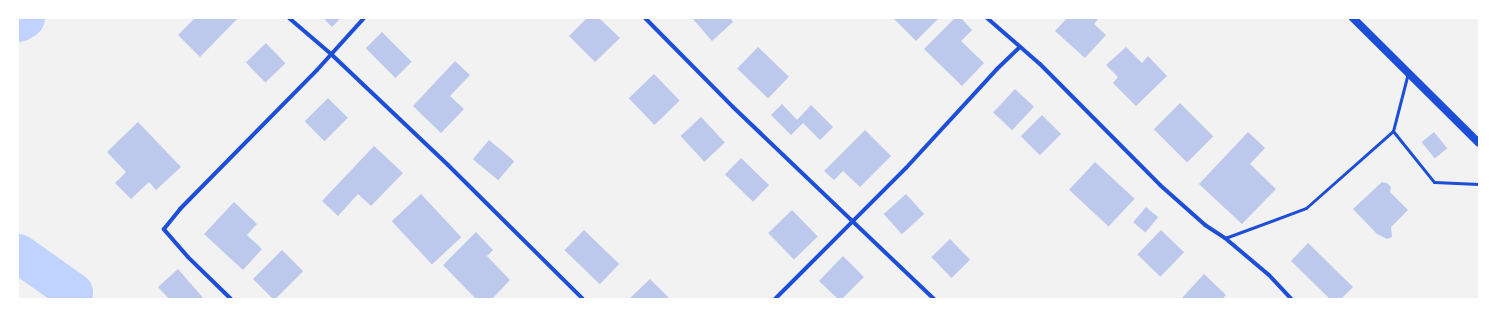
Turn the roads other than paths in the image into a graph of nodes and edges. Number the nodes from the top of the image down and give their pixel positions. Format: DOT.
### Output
graph roads {
  1 [pos="289,18"];
  2 [pos="364,18"];
  3 [pos="645,18"];
  4 [pos="987,18"];
  5 [pos="1353,18"];
  6 [pos="1020,47"];
  7 [pos="331,54"];
  8 [pos="1408,72"];
  9 [pos="1394,131"];
  10 [pos="1479,143"];
  11 [pos="1479,184"];
  12 [pos="853,221"];
  13 [pos="1225,238"];
  14 [pos="231,299"];
  15 [pos="583,299"];
  16 [pos="775,299"];
  17 [pos="934,299"];
  18 [pos="1291,299"];
  1 -- 7 [label="street"];
  2 -- 7 [label="street"];
  3 -- 12 [label="street"];
  4 -- 6 [label="street"];
  5 -- 8 [label="main road"];
  6 -- 12 [label="street"];
  6 -- 13 [label="street"];
  7 -- 14 [label="street"];
  7 -- 15 [label="street"];
  8 -- 9 [label="lane"];
  8 -- 10 [label="main road"];
  9 -- 11 [label="lane"];
  9 -- 13 [label="lane"];
  12 -- 16 [label="street"];
  12 -- 17 [label="street"];
  13 -- 18 [label="street"];
}
